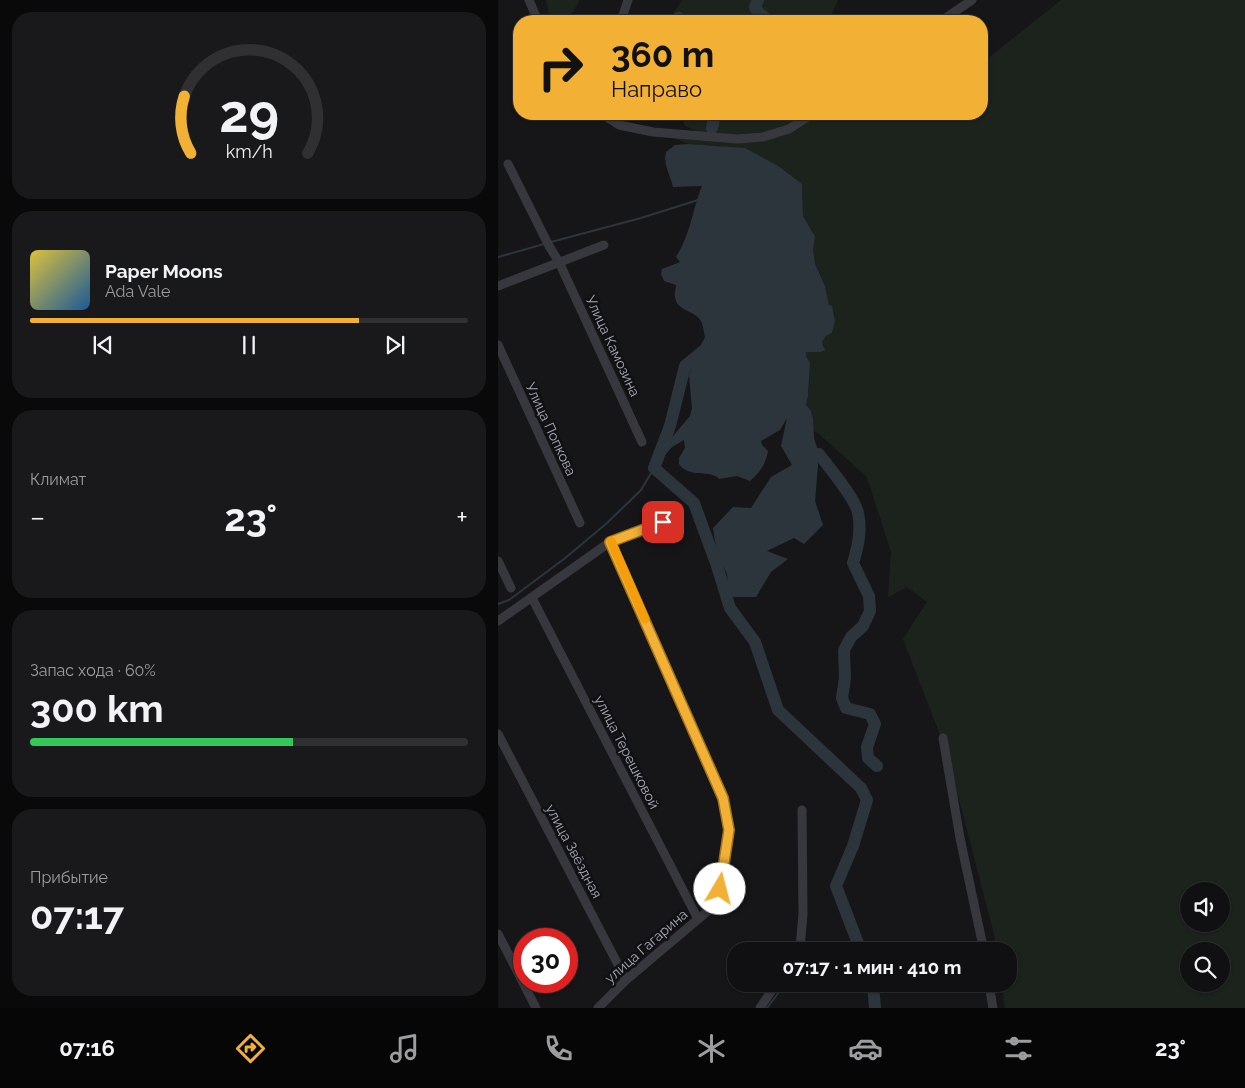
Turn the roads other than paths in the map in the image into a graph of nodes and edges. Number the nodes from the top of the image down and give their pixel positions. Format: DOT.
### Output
graph roads {
  1 [pos="628,0"];
  2 [pos="530,2"];
  3 [pos="966,2"];
  4 [pos="535,15"];
  5 [pos="623,15"];
  6 [pos="950,15"];
  7 [pos="611,120"];
  8 [pos="803,120"];
  9 [pos="508,164"];
  10 [pos="604,245"];
  11 [pos="559,262"];
  12 [pos="498,286"];
  13 [pos="498,345"];
  14 [pos="642,442"];
  15 [pos="663,522"];
  16 [pos="580,523"];
  17 [pos="610,542"];
  18 [pos="498,561"];
  19 [pos="511,588"];
  20 [pos="532,598"];
  21 [pos="498,621"];
  22 [pos="498,734"];
  23 [pos="943,738"];
  24 [pos="802,810"];
  25 [pos="698,919"];
  26 [pos="498,934"];
  27 [pos="801,942"];
  28 [pos="982,942"];
  29 [pos="626,980"];
  30 [pos="771,992"];
  31 [pos="990,992"];
  32 [pos="536,1008"];
  33 [pos="598,1008"];
  34 [pos="760,1008"];
  35 [pos="993,1008"];
  1 -- 5 [label="street"];
  2 -- 4 [label="street"];
  3 -- 6 [label="street"];
  7 -- 8 [label="street"];
  9 -- 11 [label="street, Улица Камозина"];
  10 -- 11 [label="street"];
  11 -- 12 [label="street"];
  11 -- 14 [label="street, Улица Камозина"];
  13 -- 16 [label="street, Улица Попкова"];
  15 -- 17 [label="street"];
  17 -- 20 [label="street"];
  17 -- 25 [label="street, улица Гагарина"];
  18 -- 19 [label="street"];
  20 -- 21 [label="street"];
  20 -- 25 [label="street, улица Терешковой"];
  22 -- 29 [label="street, улица Звёздная"];
  23 -- 28 [label="street"];
  24 -- 27 [label="street"];
  25 -- 29 [label="street, улица Гагарина"];
  26 -- 32 [label="street"];
  29 -- 33 [label="street, улица Гагарина"];
  30 -- 34 [label="street"];
  31 -- 35 [label="street"];
}
